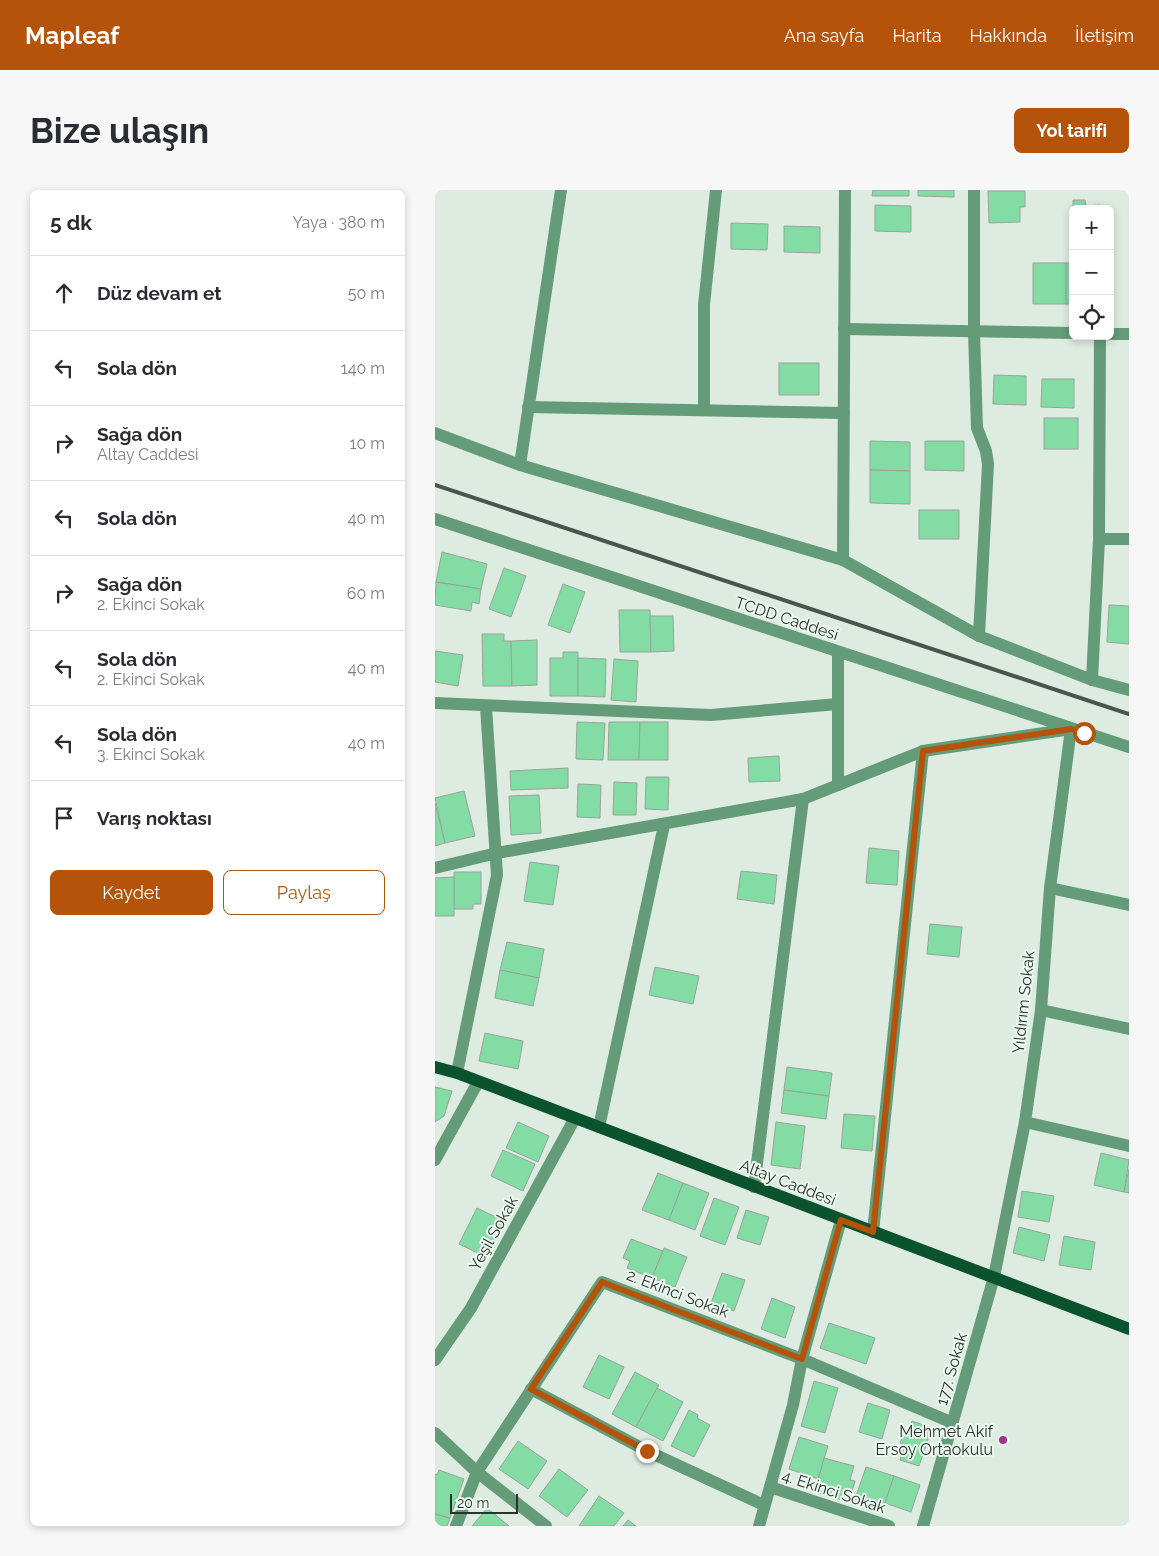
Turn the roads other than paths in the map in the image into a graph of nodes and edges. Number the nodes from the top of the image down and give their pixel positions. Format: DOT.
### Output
graph roads {
  1 [pos="561,190"];
  2 [pos="716,190"];
  3 [pos="845,190"];
  4 [pos="975,190"];
  5 [pos="844,329"];
  6 [pos="974,332"];
  7 [pos="1069,334"];
  8 [pos="1114,334"];
  9 [pos="1129,334"];
  10 [pos="1100,340"];
  11 [pos="528,407"];
  12 [pos="703,410"];
  13 [pos="844,412"];
  14 [pos="435,434"];
  15 [pos="519,465"];
  16 [pos="435,520"];
  17 [pos="1099,539"];
  18 [pos="1129,539"];
  19 [pos="843,560"];
  20 [pos="979,636"];
  21 [pos="838,652"];
  22 [pos="1092,680"];
  23 [pos="1129,690"];
  24 [pos="435,703"];
  25 [pos="838,704"];
  26 [pos="486,707"];
  27 [pos="1071,729"];
  28 [pos="1129,747"];
  29 [pos="923,751"];
  30 [pos="839,785"];
  31 [pos="803,800"];
  32 [pos="664,825"];
  33 [pos="497,853"];
  34 [pos="435,868"];
  35 [pos="1050,888"];
  36 [pos="1129,905"];
  37 [pos="1041,1010"];
  38 [pos="1129,1029"];
  39 [pos="435,1067"];
  40 [pos="457,1073"];
  41 [pos="478,1082"];
  42 [pos="575,1118"];
  43 [pos="1025,1122"];
  44 [pos="599,1127"];
  45 [pos="1129,1146"];
  46 [pos="435,1160"];
  47 [pos="754,1187"];
  48 [pos="841,1220"];
  49 [pos="873,1232"];
  50 [pos="994,1277"];
  51 [pos="1129,1329"];
  52 [pos="802,1359"];
  53 [pos="435,1360"];
  54 [pos="531,1389"];
  55 [pos="953,1423"];
  56 [pos="435,1433"];
  57 [pos="477,1472"];
  58 [pos="769,1487"];
  59 [pos="764,1505"];
  60 [pos="456,1526"];
  61 [pos="546,1526"];
  62 [pos="759,1526"];
  63 [pos="889,1526"];
  64 [pos="923,1526"];
  1 -- 11 [label="street"];
  2 -- 12 [label="street"];
  3 -- 5 [label="street"];
  4 -- 6 [label="street"];
  5 -- 6 [label="street"];
  5 -- 13 [label="street"];
  6 -- 7 [label="street"];
  6 -- 20 [label="street"];
  8 -- 9 [label="street"];
  10 -- 17 [label="street"];
  11 -- 12 [label="street"];
  11 -- 15 [label="street"];
  12 -- 13 [label="street"];
  13 -- 19 [label="street"];
  14 -- 15 [label="street"];
  15 -- 19 [label="street"];
  16 -- 21 [label="street, TCDD Caddesi"];
  17 -- 18 [label="street"];
  17 -- 22 [label="street"];
  19 -- 20 [label="street"];
  20 -- 22 [label="street"];
  21 -- 25 [label="street"];
  21 -- 27 [label="street, TCDD Caddesi"];
  22 -- 23 [label="street"];
  24 -- 26 [label="street"];
  25 -- 26 [label="street"];
  25 -- 30 [label="street"];
  26 -- 33 [label="street"];
  27 -- 28 [label="street, TCDD Caddesi"];
  27 -- 29 [label="street"];
  27 -- 35 [label="street, Yıldırım Sokak"];
  29 -- 30 [label="street"];
  29 -- 49 [label="street"];
  30 -- 31 [label="street"];
  31 -- 32 [label="street"];
  31 -- 47 [label="street"];
  32 -- 33 [label="street"];
  32 -- 44 [label="street"];
  33 -- 34 [label="street"];
  33 -- 40 [label="street"];
  35 -- 36 [label="street"];
  35 -- 37 [label="street, Yıldırım Sokak"];
  37 -- 38 [label="street"];
  37 -- 43 [label="street, Yıldırım Sokak"];
  39 -- 40 [label="main road, Altay Caddesi"];
  40 -- 41 [label="main road, Altay Caddesi"];
  41 -- 42 [label="main road, Altay Caddesi"];
  41 -- 46 [label="street"];
  42 -- 44 [label="main road, Altay Caddesi"];
  42 -- 53 [label="street, Yeşil Sokak"];
  43 -- 45 [label="street"];
  43 -- 50 [label="street, Yıldırım Sokak"];
  44 -- 47 [label="main road, Altay Caddesi"];
  47 -- 48 [label="main road, Altay Caddesi"];
  48 -- 49 [label="main road, Altay Caddesi"];
  48 -- 52 [label="street"];
  49 -- 50 [label="main road, Altay Caddesi"];
  50 -- 51 [label="main road, Altay Caddesi"];
  50 -- 55 [label="street, 177. Sokak"];
  52 -- 54 [label="street, 2. Ekinci Sokak"];
  52 -- 55 [label="street, 2. Ekinci Sokak"];
  52 -- 58 [label="street"];
  54 -- 57 [label="street, 2. Ekinci Sokak"];
  54 -- 59 [label="street"];
  55 -- 64 [label="street, 177. Sokak"];
  56 -- 57 [label="street"];
  57 -- 60 [label="street, 2. Ekinci Sokak"];
  57 -- 61 [label="street"];
  58 -- 59 [label="street"];
  58 -- 63 [label="street, 4. Ekinci Sokak"];
  59 -- 62 [label="street"];
}
